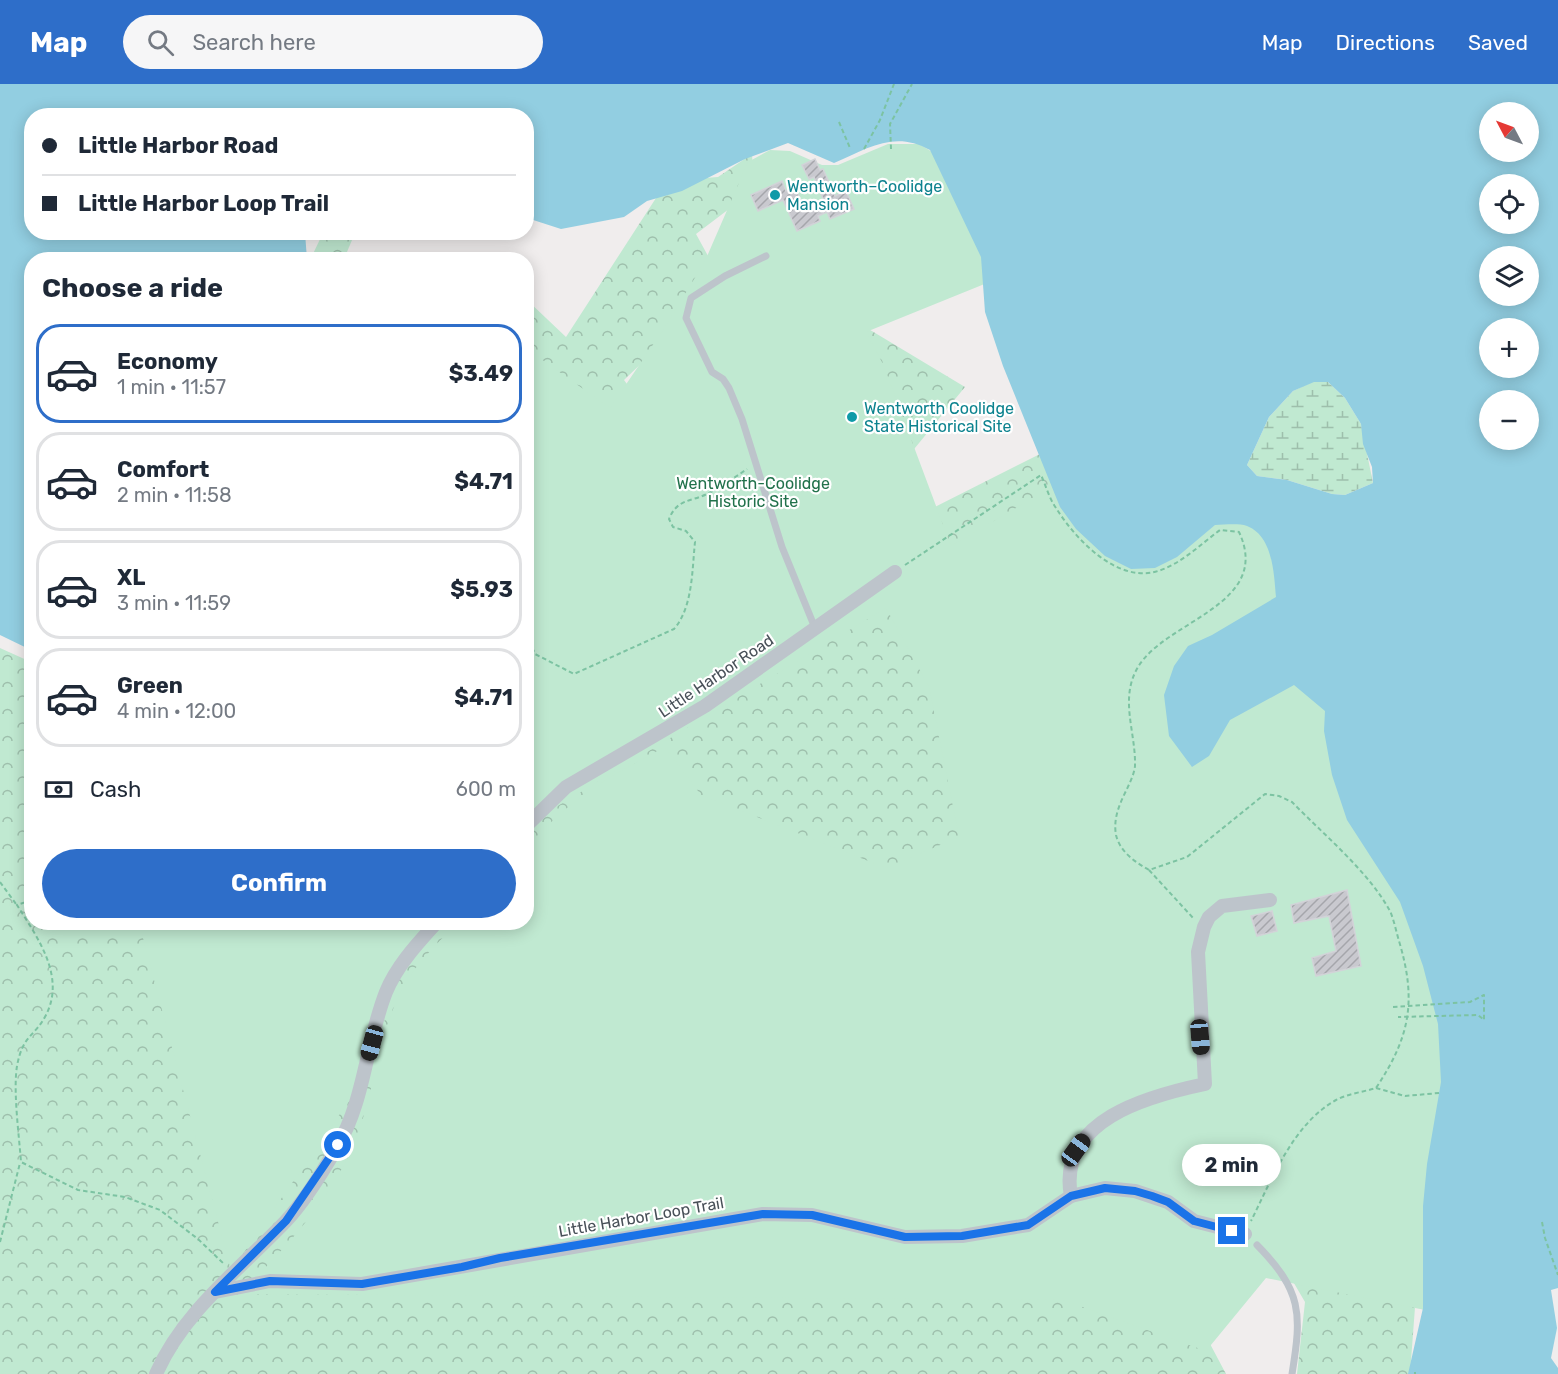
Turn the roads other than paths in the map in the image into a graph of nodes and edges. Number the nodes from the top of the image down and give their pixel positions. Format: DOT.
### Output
graph roads {
  1 [pos="766,256"];
  2 [pos="895,572"];
  3 [pos="815,628"];
  4 [pos="534,818"];
  5 [pos="1270,900"];
  6 [pos="430,930"];
  7 [pos="1071,1196"];
  8 [pos="1245,1234"];
  9 [pos="1257,1245"];
  10 [pos="215,1292"];
  11 [pos="156,1374"];
  12 [pos="1292,1374"];
  1 -- 3 [label="lane"];
  2 -- 3 [label="street, Little Harbor Road"];
  3 -- 4 [label="street, Little Harbor Road"];
  5 -- 7 [label="street"];
  6 -- 10 [label="street"];
  7 -- 8 [label="street, Little Harbor Loop Trail"];
  7 -- 10 [label="street, Little Harbor Loop Trail"];
  9 -- 12 [label="lane"];
  10 -- 11 [label="street"];
}
